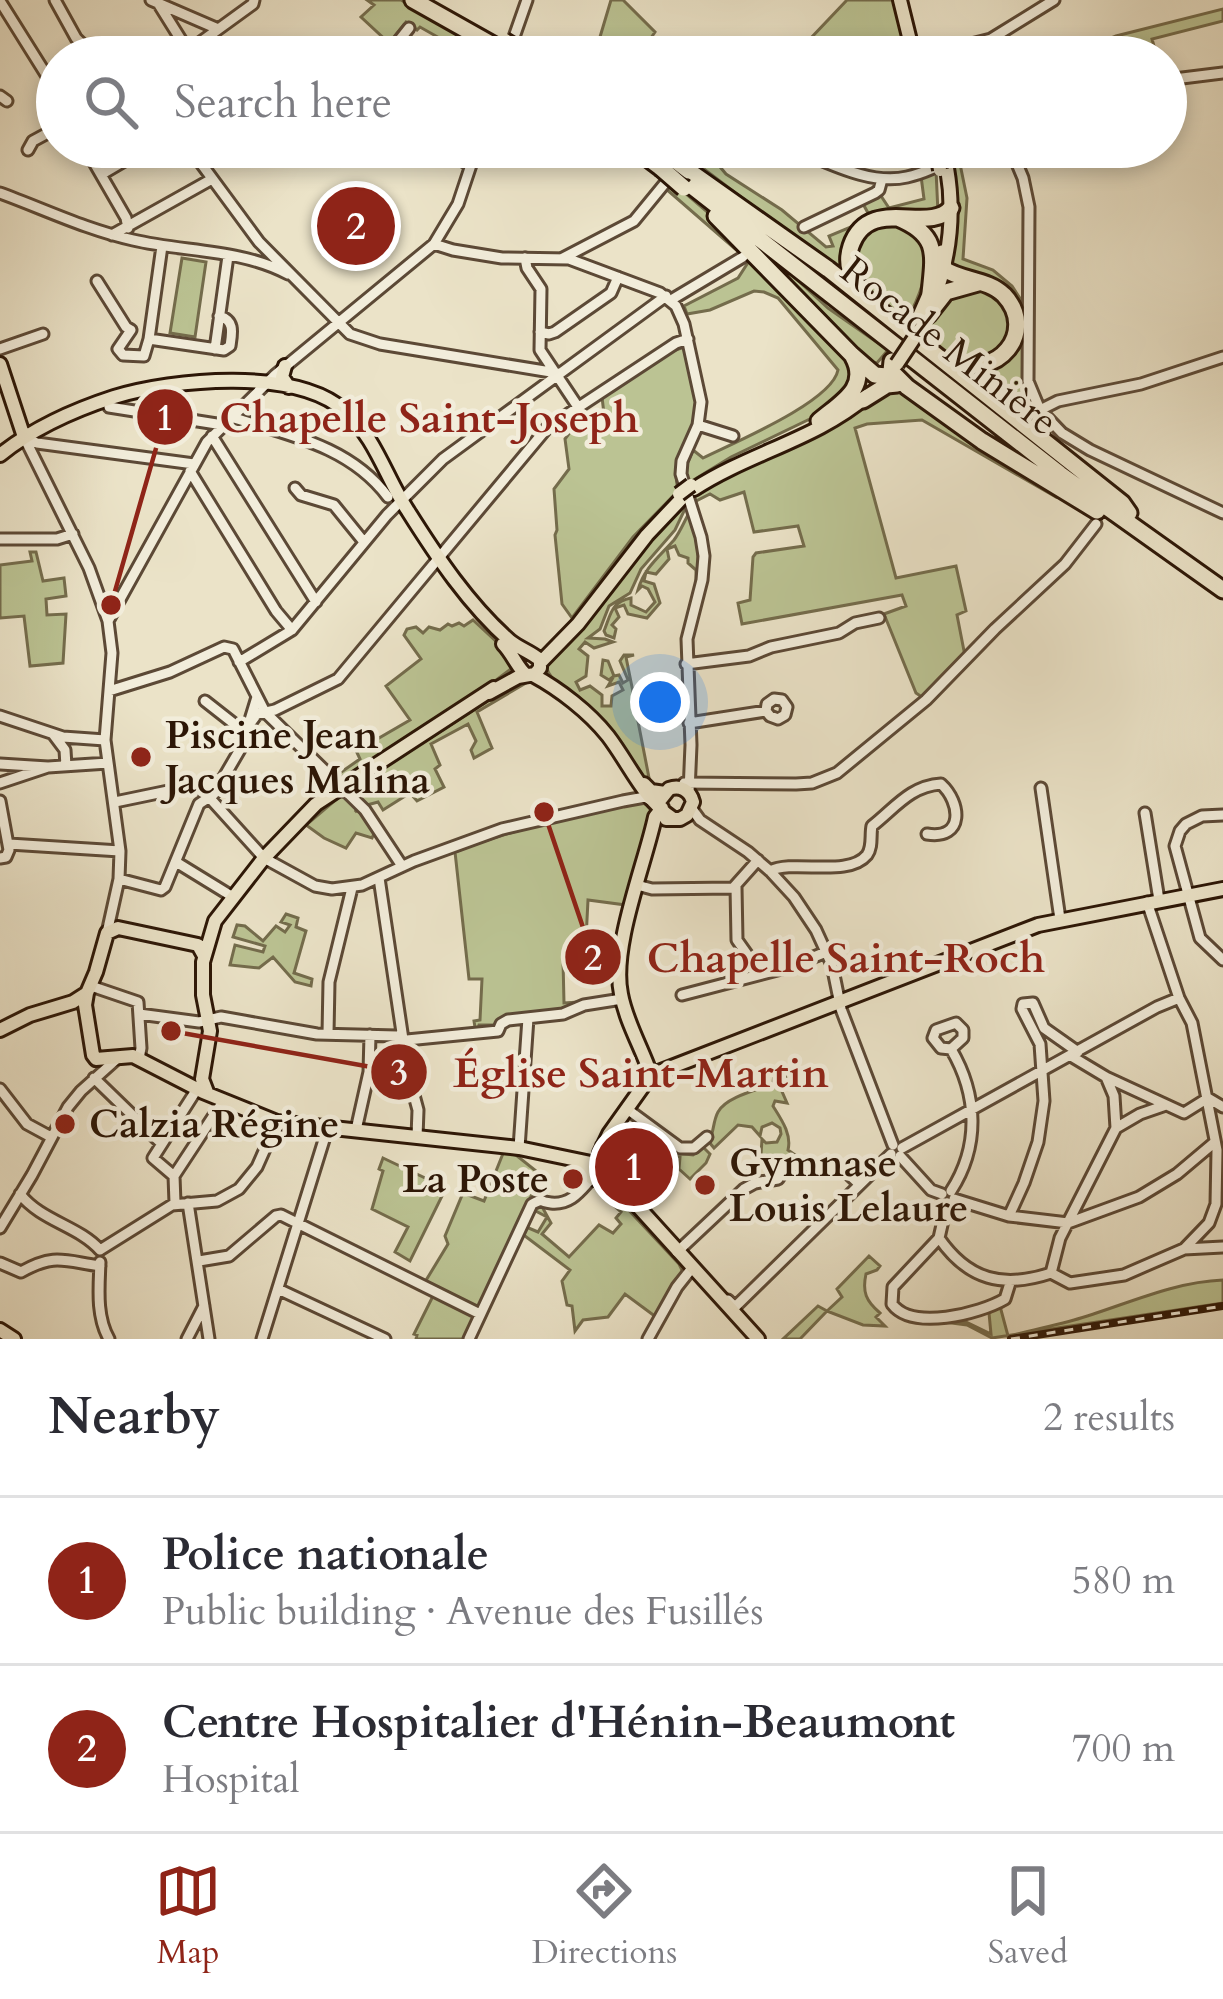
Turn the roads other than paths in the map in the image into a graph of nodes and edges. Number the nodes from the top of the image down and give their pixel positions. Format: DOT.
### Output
graph roads {
  1 [pos="1,0"];
  2 [pos="55,0"];
  3 [pos="254,0"];
  4 [pos="413,0"];
  5 [pos="434,0"];
  6 [pos="526,0"];
  7 [pos="902,0"];
  8 [pos="1054,0"];
  9 [pos="154,2"];
  10 [pos="409,28"];
  11 [pos="218,29"];
  12 [pos="75,36"];
  13 [pos="174,36"];
  14 [pos="208,36"];
  15 [pos="404,36"];
  16 [pos="481,36"];
  17 [pos="488,36"];
  18 [pos="517,36"];
  19 [pos="911,36"];
  20 [pos="996,36"];
  21 [pos="36,59"];
  22 [pos="1223,73"];
  23 [pos="1187,77"];
  24 [pos="36,139"];
  25 [pos="28,150"];
  26 [pos="98,168"];
  27 [pos="112,168"];
  28 [pos="204,168"];
  29 [pos="470,168"];
  30 [pos="673,168"];
  31 [pos="677,168"];
  32 [pos="846,168"];
  33 [pos="931,168"];
  34 [pos="944,168"];
  35 [pos="1019,168"];
  36 [pos="102,174"];
  37 [pos="212,179"];
  38 [pos="882,179"];
  39 [pos="686,180"];
  40 [pos="0,193"];
  41 [pos="948,212"];
  42 [pos="895,217"];
  43 [pos="128,224"];
  44 [pos="805,227"];
  45 [pos="112,235"];
  46 [pos="129,239"];
  47 [pos="438,240"];
  48 [pos="162,246"];
  49 [pos="266,250"];
  50 [pos="228,256"];
  51 [pos="743,257"];
  52 [pos="563,258"];
  53 [pos="257,261"];
  54 [pos="943,261"];
  55 [pos="526,263"];
  56 [pos="270,265"];
  57 [pos="292,277"];
  58 [pos="618,277"];
  59 [pos="97,281"];
  60 [pos="983,283"];
  61 [pos="930,293"];
  62 [pos="668,298"];
  63 [pos="876,307"];
  64 [pos="923,320"];
  65 [pos="340,322"];
  66 [pos="131,330"];
  67 [pos="540,332"];
  68 [pos="43,334"];
  69 [pos="149,336"];
  70 [pos="688,339"];
  71 [pos="926,347"];
  72 [pos="0,350"];
  73 [pos="852,355"];
  74 [pos="1223,356"];
  75 [pos="0,364"];
  76 [pos="285,366"];
  77 [pos="889,370"];
  78 [pos="556,374"];
  79 [pos="241,383"];
  80 [pos="266,383"];
  81 [pos="907,387"];
  82 [pos="295,388"];
  83 [pos="249,400"];
  84 [pos="863,400"];
  85 [pos="110,406"];
  86 [pos="578,407"];
  87 [pos="1040,410"];
  88 [pos="227,421"];
  89 [pos="819,421"];
  90 [pos="698,425"];
  91 [pos="212,436"];
  92 [pos="733,436"];
  93 [pos="24,437"];
  94 [pos="1,454"];
  95 [pos="192,467"];
  96 [pos="296,488"];
  97 [pos="687,491"];
  98 [pos="398,496"];
  99 [pos="1130,513"];
  100 [pos="1223,513"];
  101 [pos="1096,524"];
  102 [pos="73,534"];
  103 [pos="0,539"];
  104 [pos="364,542"];
  105 [pos="436,567"];
  106 [pos="1221,585"];
  107 [pos="102,599"];
  108 [pos="121,600"];
  109 [pos="316,602"];
  110 [pos="879,618"];
  111 [pos="109,621"];
  112 [pos="292,630"];
  113 [pos="111,637"];
  114 [pos="239,662"];
  115 [pos="686,664"];
  116 [pos="530,665"];
  117 [pos="110,691"];
  118 [pos="257,698"];
  119 [pos="205,700"];
  120 [pos="766,711"];
  121 [pos="265,712"];
  122 [pos="0,716"];
  123 [pos="689,723"];
  124 [pos="248,730"];
  125 [pos="52,733"];
  126 [pos="76,740"];
  127 [pos="105,740"];
  128 [pos="65,750"];
  129 [pos="108,763"];
  130 [pos="0,764"];
  131 [pos="66,766"];
  132 [pos="34,768"];
  133 [pos="223,780"];
  134 [pos="0,783"];
  135 [pos="198,785"];
  136 [pos="342,786"];
  137 [pos="1041,788"];
  138 [pos="211,797"];
  139 [pos="670,799"];
  140 [pos="0,801"];
  141 [pos="115,802"];
  142 [pos="1145,813"];
  143 [pos="1223,815"];
  144 [pos="927,834"];
  145 [pos="9,844"];
  146 [pos="120,851"];
  147 [pos="0,858"];
  148 [pos="264,858"];
  149 [pos="758,860"];
  150 [pos="176,862"];
  151 [pos="402,866"];
  152 [pos="770,871"];
  153 [pos="379,878"];
  154 [pos="119,879"];
  155 [pos="637,885"];
  156 [pos="736,887"];
  157 [pos="352,888"];
  158 [pos="1223,889"];
  159 [pos="1188,895"];
  160 [pos="233,897"];
  161 [pos="1153,902"];
  162 [pos="1060,919"];
  163 [pos="213,924"];
  164 [pos="112,926"];
  165 [pos="1223,942"];
  166 [pos="187,943"];
  167 [pos="1206,946"];
  168 [pos="826,952"];
  169 [pos="203,955"];
  170 [pos="1223,960"];
  171 [pos="761,974"];
  172 [pos="89,990"];
  173 [pos="682,995"];
  174 [pos="1179,998"];
  175 [pos="622,999"];
  176 [pos="840,1000"];
  177 [pos="79,1005"];
  178 [pos="139,1014"];
  179 [pos="208,1020"];
  180 [pos="527,1024"];
  181 [pos="0,1030"];
  182 [pos="328,1034"];
  183 [pos="370,1035"];
  184 [pos="404,1039"];
  185 [pos="952,1049"];
  186 [pos="1074,1054"];
  187 [pos="119,1057"];
  188 [pos="139,1059"];
  189 [pos="1042,1072"];
  190 [pos="651,1075"];
  191 [pos="1106,1077"];
  192 [pos="94,1078"];
  193 [pos="196,1088"];
  194 [pos="0,1090"];
  195 [pos="1208,1098"];
  196 [pos="224,1100"];
  197 [pos="1166,1105"];
  198 [pos="1223,1107"];
  199 [pos="627,1109"];
  200 [pos="972,1109"];
  201 [pos="277,1122"];
  202 [pos="328,1127"];
  203 [pos="1117,1128"];
  204 [pos="356,1130"];
  205 [pos="51,1137"];
  206 [pos="417,1137"];
  207 [pos="707,1137"];
  208 [pos="162,1144"];
  209 [pos="1218,1145"];
  210 [pos="519,1148"];
  211 [pos="896,1151"];
  212 [pos="599,1167"];
  213 [pos="174,1176"];
  214 [pos="858,1184"];
  215 [pos="20,1194"];
  216 [pos="948,1197"];
  217 [pos="175,1203"];
  218 [pos="188,1203"];
  219 [pos="1216,1204"];
  220 [pos="1009,1216"];
  221 [pos="1223,1220"];
  222 [pos="298,1223"];
  223 [pos="1068,1223"];
  224 [pos="0,1228"];
  225 [pos="939,1238"];
  226 [pos="1223,1247"];
  227 [pos="1184,1249"];
  228 [pos="100,1250"];
  229 [pos="677,1252"];
  230 [pos="199,1261"];
  231 [pos="0,1264"];
  232 [pos="100,1266"];
  233 [pos="692,1268"];
  234 [pos="1051,1274"];
  235 [pos="1010,1282"];
  236 [pos="278,1289"];
  237 [pos="719,1297"];
  238 [pos="204,1306"];
  239 [pos="480,1314"];
  240 [pos="0,1330"];
  241 [pos="14,1339"];
  242 [pos="109,1339"];
  243 [pos="188,1339"];
  244 [pos="209,1339"];
  245 [pos="262,1339"];
  246 [pos="385,1339"];
  247 [pos="469,1339"];
  248 [pos="648,1339"];
  249 [pos="755,1339"];
  1 -- 21 [label="street"];
  2 -- 12 [label="street"];
  3 -- 11 [label="street"];
  4 -- 16 [label="highway"];
  5 -- 17 [label="highway"];
  6 -- 18 [label="street"];
  7 -- 19 [label="main road"];
  8 -- 20 [label="street"];
  9 -- 11 [label="street"];
  9 -- 13 [label="street"];
  10 -- 15 [label="street"];
  11 -- 14 [label="street"];
  22 -- 23 [label="street"];
  24 -- 25 [label="street"];
  26 -- 36 [label="street"];
  27 -- 36 [label="street"];
  28 -- 37 [label="street"];
  29 -- 47 [label="street"];
  30 -- 39 [label="highway, Rocade Minière, bridge"];
  31 -- 52 [label="street"];
  32 -- 38 [label="street"];
  33 -- 38 [label="street"];
  34 -- 41 [label="main road, bridge"];
  35 -- 87 [label="street"];
  36 -- 43 [label="street"];
  37 -- 43 [label="street"];
  37 -- 49 [label="street"];
  38 -- 44 [label="street"];
  39 -- 63 [label="highway"];
  39 -- 73 [label="highway"];
  39 -- 99 [label="highway, Rocade Minière"];
  39 -- 106 [label="highway, Rocade Minière"];
  40 -- 45 [label="street"];
  41 -- 42 [label="highway"];
  41 -- 54 [label="main road"];
  42 -- 61 [label="highway"];
  42 -- 63 [label="highway"];
  43 -- 45 [label="street"];
  43 -- 46 [label="street"];
  45 -- 46 [label="street"];
  46 -- 48 [label="street"];
  47 -- 55 [label="street"];
  47 -- 65 [label="street"];
  48 -- 50 [label="street"];
  48 -- 69 [label="street"];
  49 -- 53 [label="street"];
  49 -- 56 [label="street"];
  49 -- 57 [label="street"];
  50 -- 53 [label="street"];
  50 -- 69 [label="street"];
  51 -- 62 [label="street"];
  52 -- 55 [label="street"];
  52 -- 58 [label="street"];
  53 -- 56 [label="street"];
  54 -- 60 [label="highway"];
  54 -- 61 [label="main road"];
  54 -- 64 [label="main road"];
  55 -- 67 [label="street"];
  56 -- 57 [label="street"];
  57 -- 65 [label="street"];
  58 -- 62 [label="street"];
  58 -- 67 [label="street"];
  59 -- 66 [label="street"];
  60 -- 64 [label="highway"];
  60 -- 71 [label="highway"];
  61 -- 64 [label="main road"];
  62 -- 70 [label="street"];
  62 -- 78 [label="street"];
  63 -- 71 [label="highway"];
  64 -- 77 [label="main road, bridge"];
  65 -- 76 [label="street"];
  65 -- 78 [label="street"];
  66 -- 69 [label="street"];
  66 -- 69 [label="street"];
  67 -- 78 [label="street"];
  68 -- 72 [label="street"];
  70 -- 86 [label="street"];
  70 -- 90 [label="street"];
  71 -- 99 [label="highway"];
  73 -- 77 [label="highway"];
  73 -- 89 [label="highway"];
  74 -- 87 [label="street"];
  75 -- 93 [label="main road"];
  76 -- 80 [label="street"];
  76 -- 82 [label="main road"];
  77 -- 81 [label="highway"];
  77 -- 84 [label="main road"];
  77 -- 89 [label="main road"];
  78 -- 86 [label="street"];
  78 -- 98 [label="street"];
  79 -- 80 [label="main road"];
  79 -- 83 [label="main road"];
  79 -- 93 [label="main road"];
  80 -- 82 [label="main road"];
  80 -- 83 [label="street"];
  81 -- 84 [label="highway"];
  81 -- 106 [label="highway"];
  82 -- 98 [label="main road"];
  83 -- 88 [label="street"];
  84 -- 97 [label="main road"];
  85 -- 88 [label="street"];
  86 -- 105 [label="street"];
  87 -- 100 [label="street"];
  88 -- 91 [label="street"];
  88 -- 98 [label="street"];
  89 -- 97 [label="main road"];
  90 -- 92 [label="street"];
  90 -- 115 [label="street"];
  91 -- 95 [label="street"];
  91 -- 109 [label="street"];
  93 -- 94 [label="main road"];
  93 -- 95 [label="street"];
  93 -- 102 [label="street"];
  95 -- 108 [label="street"];
  95 -- 112 [label="street"];
  96 -- 104 [label="street"];
  97 -- 116 [label="main road"];
  98 -- 104 [label="street"];
  98 -- 105 [label="main road"];
  99 -- 106 [label="highway, Rocade Minière"];
  101 -- 139 [label="street"];
  102 -- 103 [label="street"];
  102 -- 107 [label="street"];
  104 -- 109 [label="street"];
  105 -- 116 [label="main road"];
  105 -- 121 [label="street"];
  107 -- 108 [label="street"];
  107 -- 111 [label="street"];
  108 -- 111 [label="street"];
  108 -- 113 [label="street"];
  109 -- 112 [label="street"];
  110 -- 115 [label="street"];
  111 -- 113 [label="street"];
  112 -- 114 [label="street"];
  113 -- 117 [label="street"];
  114 -- 117 [label="street"];
  114 -- 118 [label="street"];
  115 -- 123 [label="street"];
  116 -- 136 [label="main road"];
  116 -- 139 [label="main road"];
  116 -- 139 [label="main road"];
  117 -- 127 [label="street"];
  118 -- 121 [label="street"];
  118 -- 124 [label="street"];
  119 -- 124 [label="street"];
  120 -- 123 [label="street"];
  121 -- 124 [label="street"];
  121 -- 136 [label="street"];
  122 -- 125 [label="street"];
  123 -- 139 [label="street"];
  124 -- 133 [label="street"];
  125 -- 126 [label="street"];
  125 -- 128 [label="street"];
  126 -- 127 [label="street"];
  126 -- 128 [label="street"];
  127 -- 129 [label="street"];
  128 -- 131 [label="street"];
  129 -- 131 [label="street"];
  129 -- 141 [label="street"];
  130 -- 132 [label="street"];
  131 -- 132 [label="street"];
  132 -- 134 [label="street"];
  133 -- 135 [label="street"];
  133 -- 138 [label="street"];
  135 -- 138 [label="street"];
  135 -- 141 [label="street"];
  136 -- 148 [label="main road"];
  136 -- 151 [label="street"];
  137 -- 162 [label="street"];
  138 -- 148 [label="street"];
  138 -- 150 [label="street"];
  139 -- 149 [label="street"];
  139 -- 151 [label="street"];
  139 -- 155 [label="main road"];
  140 -- 145 [label="street"];
  141 -- 146 [label="street"];
  142 -- 161 [label="street"];
  143 -- 159 [label="street"];
  144 -- 152 [label="street"];
  145 -- 146 [label="street"];
  145 -- 147 [label="street"];
  146 -- 154 [label="street"];
  148 -- 157 [label="street"];
  148 -- 160 [label="main road"];
  149 -- 152 [label="street"];
  149 -- 156 [label="street"];
  150 -- 154 [label="street"];
  150 -- 160 [label="street"];
  151 -- 153 [label="street"];
  152 -- 168 [label="street"];
  153 -- 157 [label="street"];
  153 -- 184 [label="street"];
  154 -- 164 [label="street"];
  155 -- 156 [label="street"];
  155 -- 175 [label="main road"];
  156 -- 171 [label="street"];
  157 -- 182 [label="street"];
  158 -- 159 [label="main road"];
  159 -- 161 [label="main road"];
  159 -- 167 [label="street"];
  160 -- 163 [label="main road"];
  161 -- 162 [label="main road"];
  161 -- 174 [label="street"];
  162 -- 176 [label="main road"];
  163 -- 166 [label="main road"];
  163 -- 169 [label="main road"];
  164 -- 166 [label="main road"];
  164 -- 172 [label="main road"];
  165 -- 167 [label="street"];
  166 -- 169 [label="main road"];
  167 -- 170 [label="street"];
  168 -- 171 [label="street"];
  168 -- 176 [label="street"];
  169 -- 179 [label="main road"];
  171 -- 173 [label="street"];
  172 -- 177 [label="main road"];
  172 -- 178 [label="street"];
  174 -- 186 [label="street"];
  174 -- 195 [label="street"];
  175 -- 180 [label="street"];
  175 -- 190 [label="main road"];
  176 -- 190 [label="main road"];
  176 -- 211 [label="street"];
  177 -- 181 [label="main road"];
  177 -- 187 [label="main road"];
  178 -- 179 [label="street"];
  178 -- 188 [label="street"];
  179 -- 182 [label="street"];
  179 -- 193 [label="main road"];
  180 -- 184 [label="street"];
  180 -- 210 [label="street"];
  182 -- 183 [label="street"];
  183 -- 184 [label="street"];
  183 -- 204 [label="street"];
  184 -- 206 [label="street"];
  185 -- 200 [label="street"];
  186 -- 189 [label="street"];
  186 -- 189 [label="street"];
  186 -- 191 [label="street"];
  187 -- 188 [label="main road"];
  187 -- 192 [label="street"];
  188 -- 193 [label="main road"];
  189 -- 200 [label="street"];
  189 -- 220 [label="street"];
  190 -- 199 [label="main road"];
  191 -- 197 [label="street"];
  191 -- 203 [label="street"];
  192 -- 205 [label="street"];
  192 -- 208 [label="street"];
  193 -- 196 [label="main road"];
  193 -- 208 [label="street"];
  194 -- 205 [label="street"];
  195 -- 197 [label="street"];
  195 -- 198 [label="street"];
  195 -- 209 [label="street"];
  196 -- 201 [label="main road"];
  196 -- 213 [label="street"];
  197 -- 203 [label="street"];
  199 -- 207 [label="street"];
  199 -- 212 [label="main road"];
  200 -- 211 [label="street"];
  200 -- 216 [label="street"];
  201 -- 202 [label="main road"];
  201 -- 218 [label="street"];
  202 -- 204 [label="main road"];
  202 -- 222 [label="street"];
  203 -- 223 [label="street"];
  204 -- 206 [label="main road"];
  205 -- 215 [label="street"];
  206 -- 210 [label="main road"];
  208 -- 213 [label="street"];
  209 -- 219 [label="street"];
  209 -- 223 [label="street"];
  210 -- 212 [label="main road"];
  211 -- 214 [label="street"];
  211 -- 216 [label="street"];
  212 -- 229 [label="main road"];
  212 -- 239 [label="street"];
  213 -- 217 [label="street"];
  214 -- 229 [label="street"];
  214 -- 237 [label="street"];
  215 -- 224 [label="street"];
  215 -- 228 [label="street"];
  216 -- 220 [label="street"];
  216 -- 225 [label="street"];
  217 -- 218 [label="street"];
  217 -- 228 [label="street"];
  218 -- 230 [label="street"];
  219 -- 221 [label="street"];
  219 -- 227 [label="street"];
  220 -- 223 [label="street"];
  222 -- 230 [label="street"];
  222 -- 236 [label="street"];
  222 -- 239 [label="street"];
  223 -- 234 [label="street"];
  225 -- 235 [label="street"];
  225 -- 235 [label="street"];
  226 -- 227 [label="street"];
  227 -- 234 [label="street"];
  228 -- 232 [label="street"];
  229 -- 233 [label="main road"];
  230 -- 238 [label="street"];
  231 -- 232 [label="street"];
  232 -- 242 [label="street"];
  233 -- 237 [label="main road"];
  233 -- 248 [label="street"];
  234 -- 235 [label="street"];
  236 -- 245 [label="street"];
  236 -- 246 [label="street"];
  237 -- 249 [label="main road"];
  238 -- 243 [label="street"];
  238 -- 244 [label="street"];
  239 -- 247 [label="street"];
  240 -- 241 [label="main road"];
}
